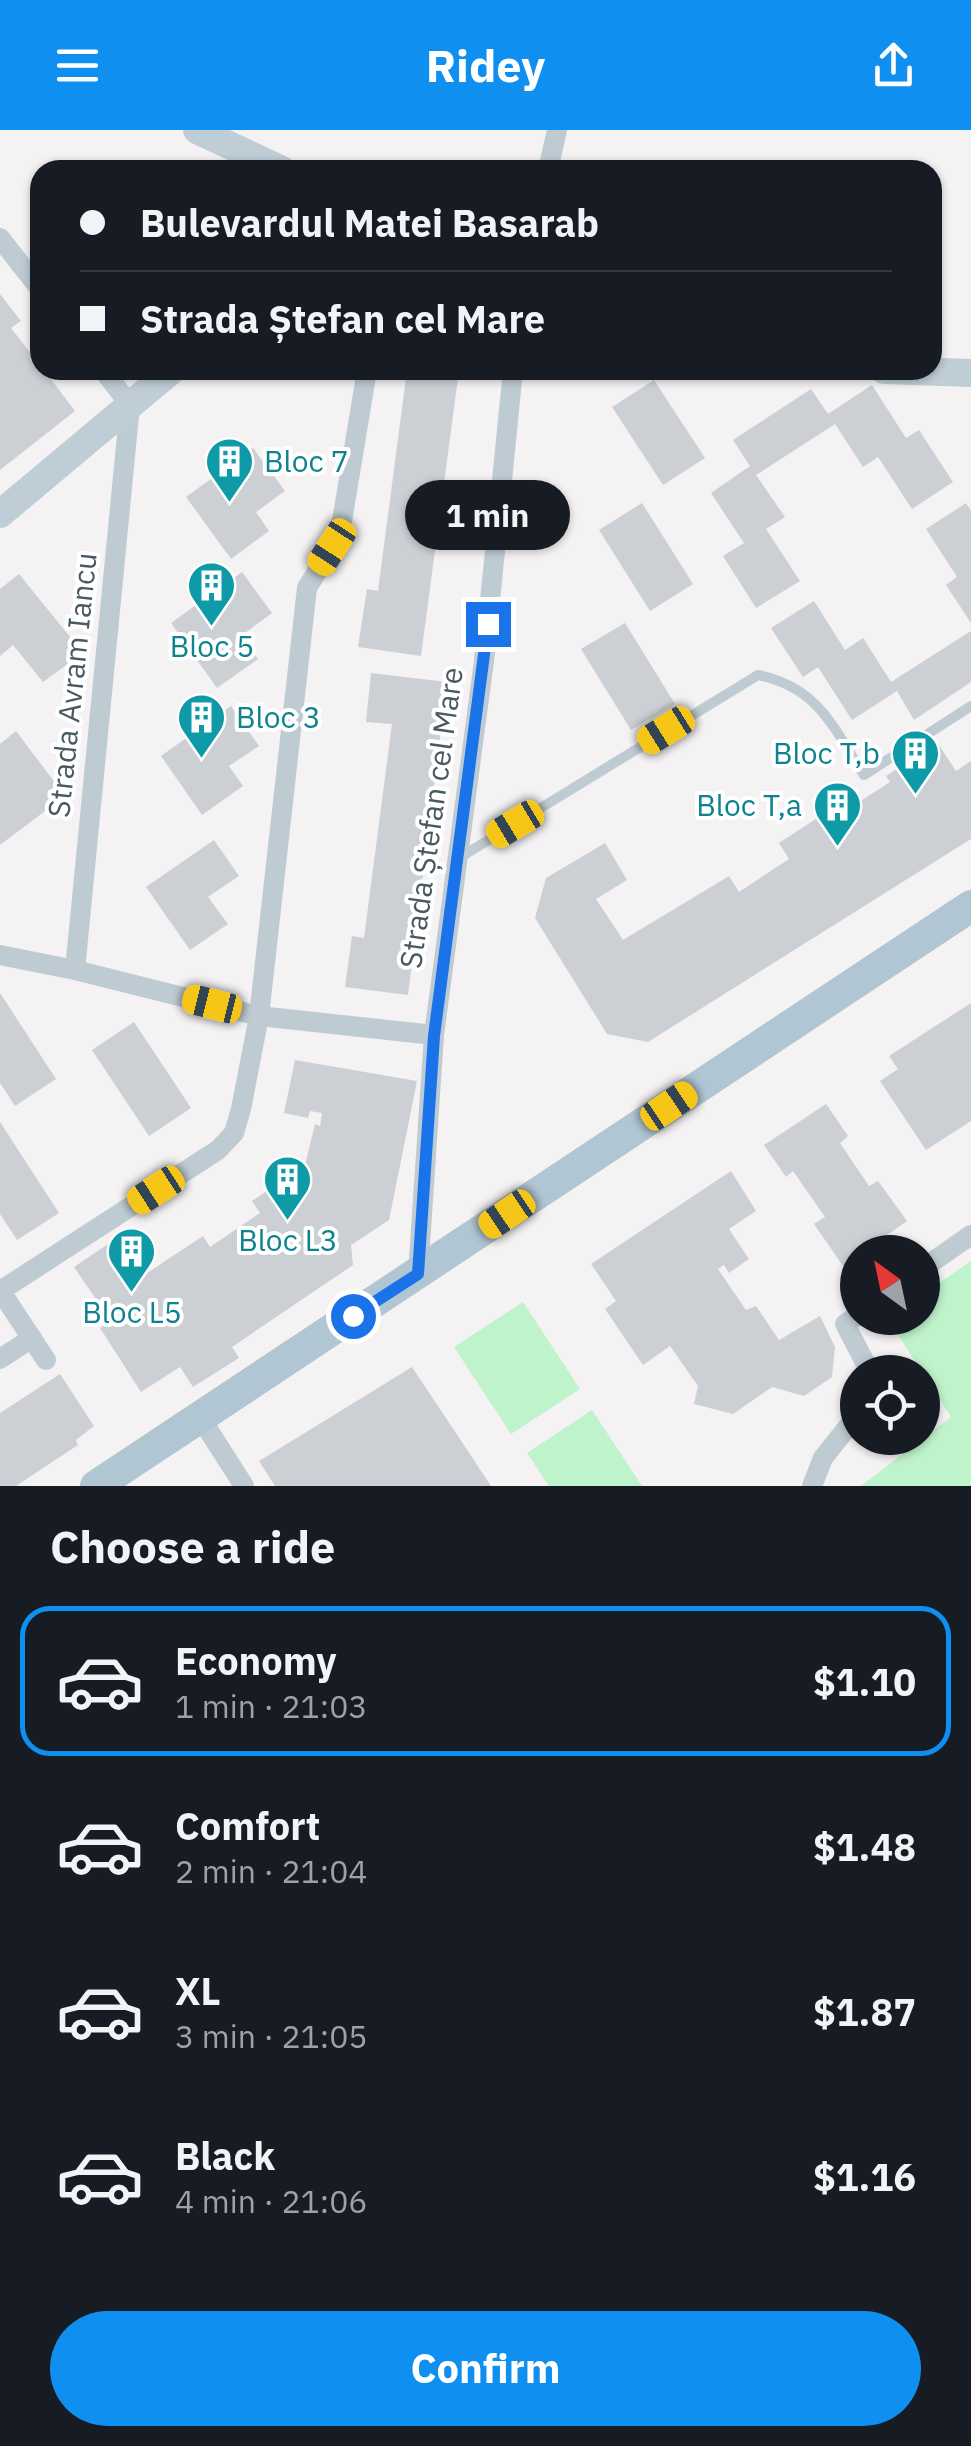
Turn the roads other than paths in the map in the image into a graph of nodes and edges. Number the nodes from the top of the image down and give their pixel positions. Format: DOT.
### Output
graph roads {
  1 [pos="197,130"];
  2 [pos="557,130"];
  3 [pos="261,160"];
  4 [pos="550,160"];
  5 [pos="0,238"];
  6 [pos="30,276"];
  7 [pos="942,372"];
  8 [pos="971,373"];
  9 [pos="111,380"];
  10 [pos="160,380"];
  11 [pos="365,380"];
  12 [pos="512,380"];
  13 [pos="130,405"];
  14 [pos="0,514"];
  15 [pos="971,706"];
  16 [pos="458,858"];
  17 [pos="971,906"];
  18 [pos="0,955"];
  19 [pos="76,970"];
  20 [pos="259,1016"];
  21 [pos="434,1036"];
  22 [pos="971,1235"];
  23 [pos="940,1257"];
  24 [pos="418,1274"];
  25 [pos="0,1290"];
  26 [pos="32,1338"];
  27 [pos="0,1359"];
  28 [pos="46,1360"];
  29 [pos="200,1417"];
  30 [pos="840,1437"];
  31 [pos="96,1486"];
  32 [pos="244,1486"];
  33 [pos="812,1486"];
  1 -- 3 [label="street"];
  2 -- 4 [label="street"];
  5 -- 6 [label="street"];
  7 -- 8 [label="street"];
  9 -- 13 [label="street"];
  10 -- 13 [label="street"];
  11 -- 20 [label="street"];
  12 -- 16 [label="street, Strada Ștefan cel Mare"];
  13 -- 14 [label="street"];
  13 -- 19 [label="street, Strada Avram Iancu"];
  15 -- 16 [label="lane"];
  16 -- 21 [label="street, Strada Ștefan cel Mare"];
  17 -- 24 [label="main road"];
  18 -- 19 [label="street"];
  19 -- 20 [label="street"];
  20 -- 21 [label="street"];
  20 -- 25 [label="street"];
  21 -- 24 [label="street, Strada Ștefan cel Mare"];
  22 -- 23 [label="street"];
  24 -- 29 [label="main road"];
  25 -- 26 [label="street"];
  26 -- 27 [label="street"];
  26 -- 28 [label="street"];
  29 -- 31 [label="main road"];
  29 -- 32 [label="street"];
  30 -- 33 [label="street"];
}
